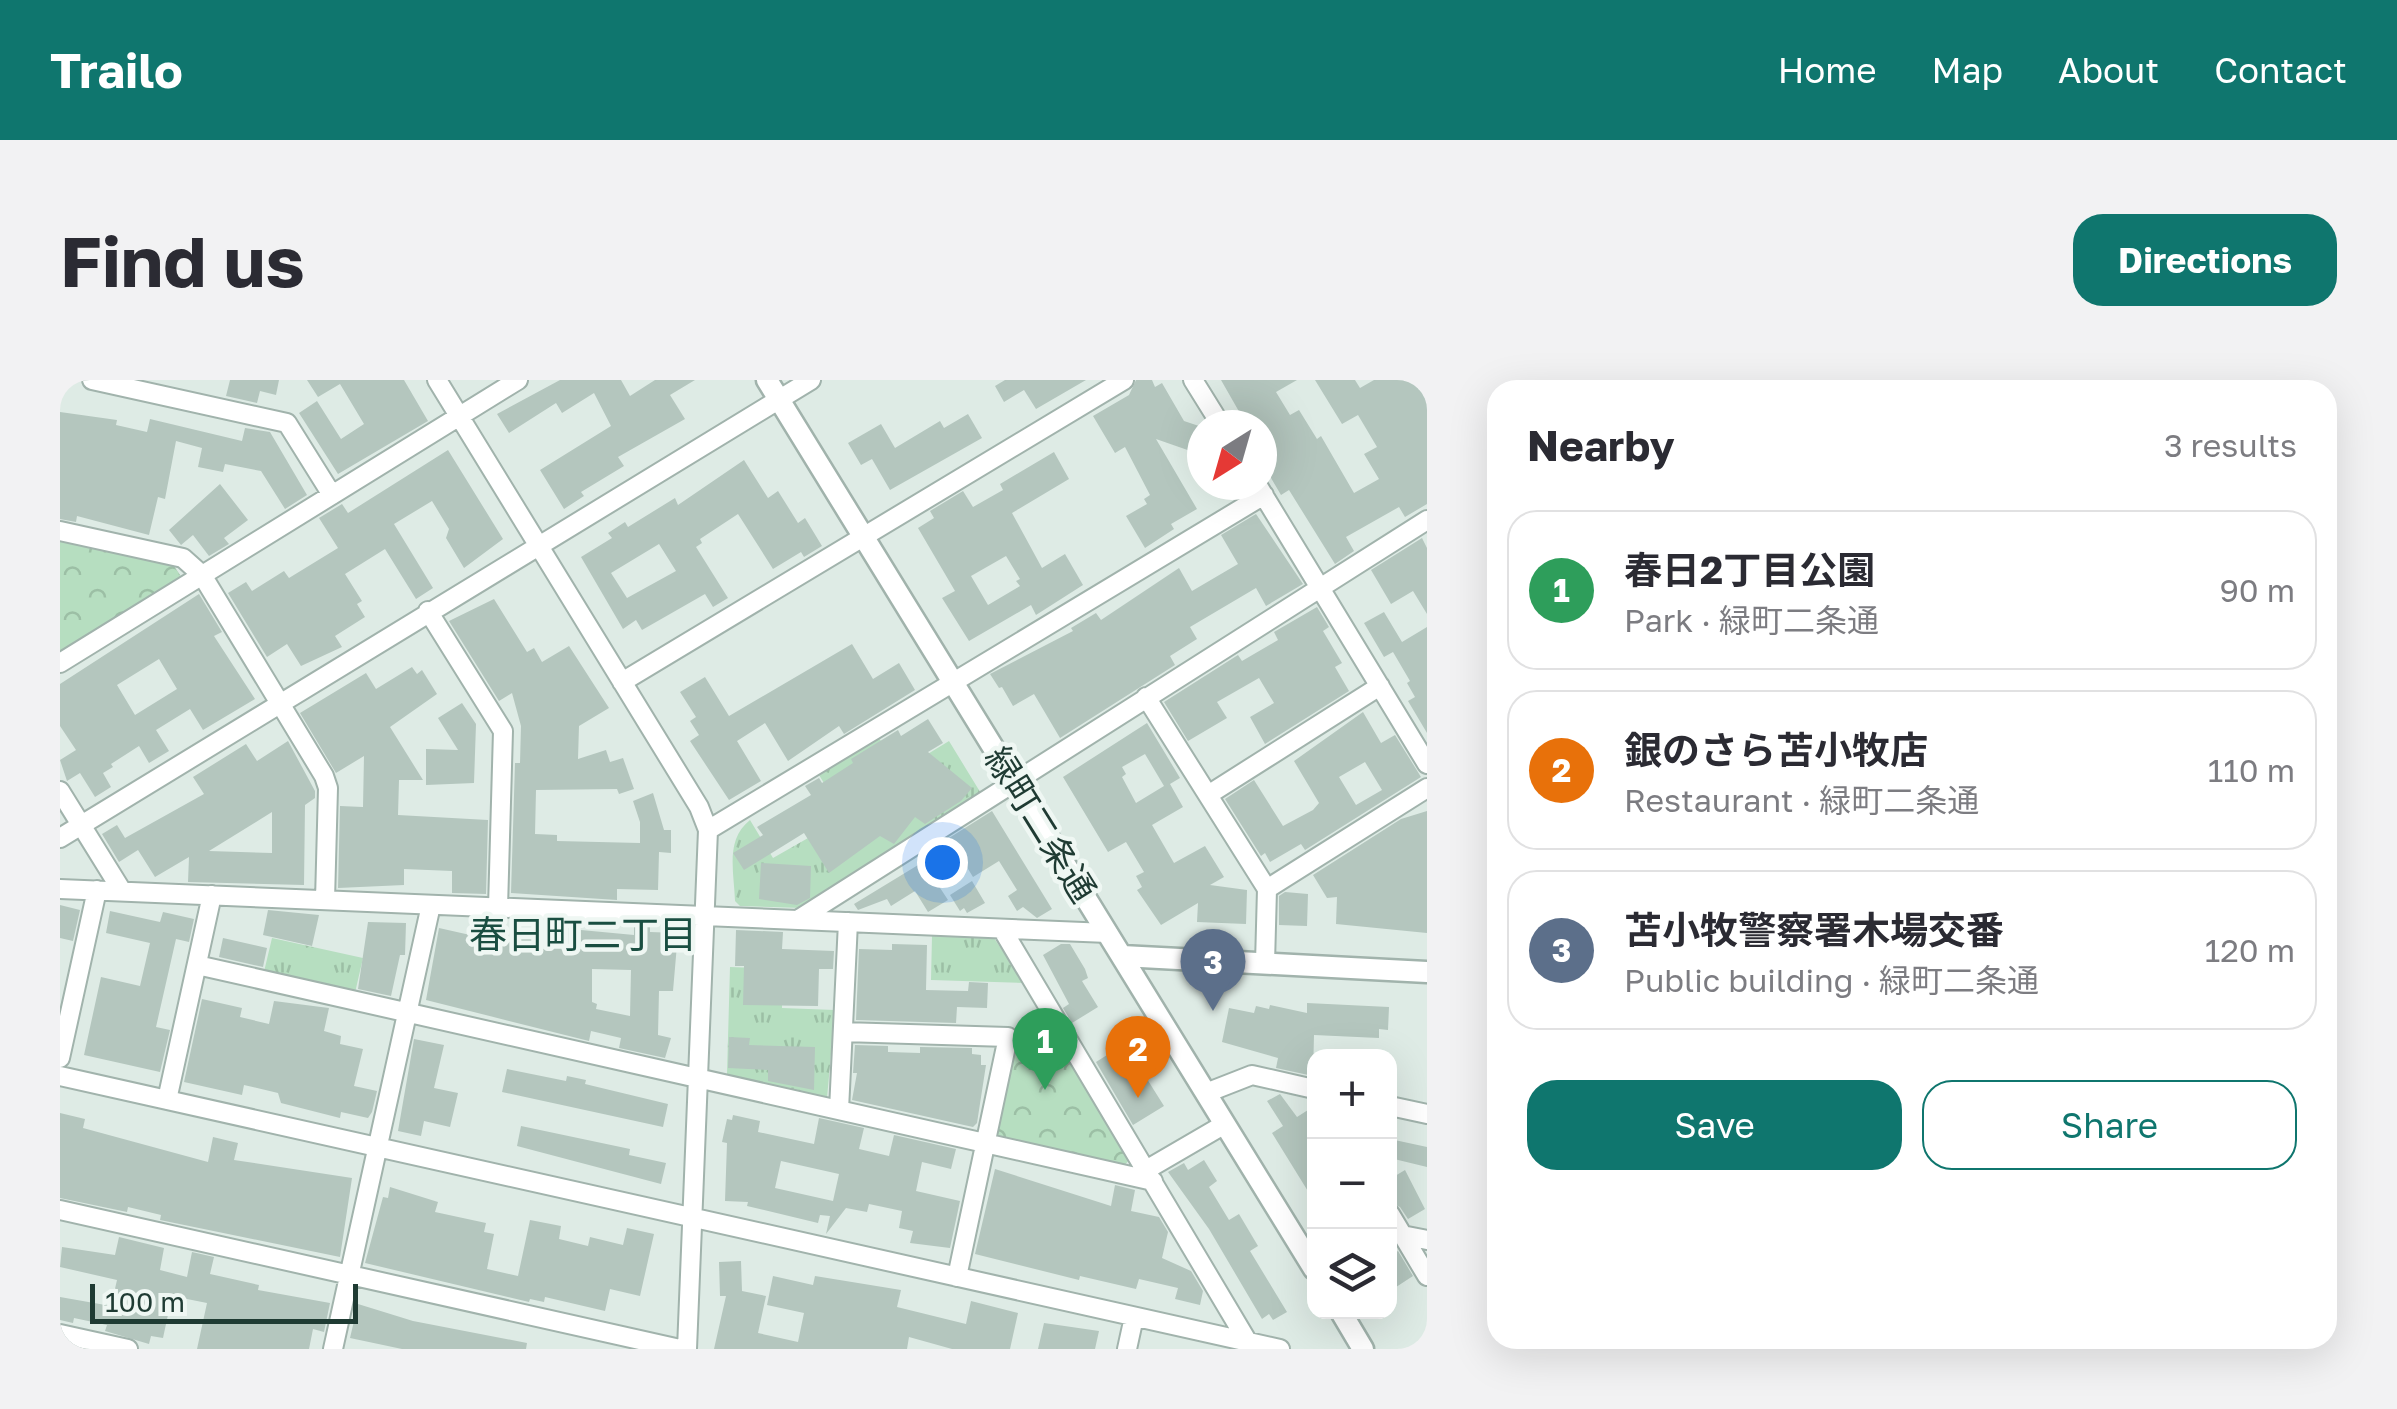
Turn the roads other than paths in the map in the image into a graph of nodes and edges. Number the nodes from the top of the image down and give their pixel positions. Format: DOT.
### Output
graph roads {
  1 [pos="92,380"];
  2 [pos="437,380"];
  3 [pos="518,380"];
  4 [pos="767,380"];
  5 [pos="811,380"];
  6 [pos="1124,380"];
  7 [pos="1193,380"];
  8 [pos="779,399"];
  9 [pos="1212,410"];
  10 [pos="459,416"];
  11 [pos="332,495"];
  12 [pos="1244,500"];
  13 [pos="1266,500"];
  14 [pos="1427,520"];
  15 [pos="60,531"];
  16 [pos="864,537"];
  17 [pos="537,544"];
  18 [pos="202,575"];
  19 [pos="1320,586"];
  20 [pos="428,611"];
  21 [pos="60,663"];
  22 [pos="622,682"];
  23 [pos="953,682"];
  24 [pos="1380,686"];
  25 [pos="1146,697"];
  26 [pos="280,703"];
  27 [pos="1427,764"];
  28 [pos="1014,780"];
  29 [pos="1427,788"];
  30 [pos="60,792"];
  31 [pos="1208,795"];
  32 [pos="81,825"];
  33 [pos="708,830"];
  34 [pos="60,838"];
  35 [pos="60,888"];
  36 [pos="1268,889"];
  37 [pos="97,890"];
  38 [pos="122,891"];
  39 [pos="212,895"];
  40 [pos="325,900"];
  41 [pos="431,905"];
  42 [pos="498,908"];
  43 [pos="707,916"];
  44 [pos="799,919"];
  45 [pos="848,922"];
  46 [pos="1002,929"];
  47 [pos="1108,934"];
  48 [pos="1122,956"];
  49 [pos="1265,963"];
  50 [pos="197,966"];
  51 [pos="1427,972"];
  52 [pos="408,1013"];
  53 [pos="843,1032"];
  54 [pos="60,1058"];
  55 [pos="60,1076"];
  56 [pos="699,1078"];
  57 [pos="1307,1089"];
  58 [pos="1206,1094"];
  59 [pos="167,1100"];
  60 [pos="1397,1108"];
  61 [pos="838,1110"];
  62 [pos="1427,1114"];
  63 [pos="1225,1124"];
  64 [pos="987,1143"];
  65 [pos="378,1147"];
  66 [pos="1150,1175"];
  67 [pos="60,1210"];
  68 [pos="693,1219"];
  69 [pos="1397,1226"];
  70 [pos="1402,1235"];
  71 [pos="1427,1240"];
  72 [pos="1307,1258"];
  73 [pos="349,1274"];
  74 [pos="1427,1276"];
  75 [pos="957,1277"];
  76 [pos="1134,1317"];
  77 [pos="1344,1319"];
  78 [pos="60,1334"];
  79 [pos="1250,1346"];
  80 [pos="128,1349"];
  81 [pos="333,1349"];
  82 [pos="684,1349"];
  83 [pos="1127,1349"];
  84 [pos="1280,1349"];
  85 [pos="1363,1349"];
  1 -- 11 [label="street"];
  2 -- 10 [label="street"];
  3 -- 10 [label="street"];
  4 -- 8 [label="street, 緑町二条通"];
  5 -- 8 [label="street"];
  6 -- 16 [label="street"];
  7 -- 9 [label="street"];
  8 -- 16 [label="street, 緑町二条通"];
  8 -- 17 [label="street"];
  10 -- 11 [label="street"];
  10 -- 17 [label="street"];
  11 -- 18 [label="street"];
  12 -- 23 [label="street"];
  13 -- 19 [label="street"];
  14 -- 19 [label="street"];
  15 -- 18 [label="street"];
  16 -- 22 [label="street"];
  16 -- 23 [label="street, 緑町二条通"];
  17 -- 20 [label="street"];
  17 -- 22 [label="street"];
  18 -- 21 [label="street"];
  18 -- 26 [label="street"];
  19 -- 24 [label="street"];
  19 -- 25 [label="street"];
  20 -- 26 [label="street"];
  20 -- 42 [label="street"];
  22 -- 33 [label="street"];
  23 -- 28 [label="street, 緑町二条通"];
  23 -- 33 [label="street"];
  24 -- 27 [label="street"];
  24 -- 31 [label="street"];
  25 -- 28 [label="street"];
  25 -- 31 [label="street"];
  26 -- 32 [label="street"];
  26 -- 40 [label="street"];
  28 -- 44 [label="street"];
  28 -- 47 [label="street, 緑町二条通"];
  29 -- 36 [label="street"];
  30 -- 32 [label="street"];
  31 -- 36 [label="street"];
  32 -- 34 [label="street"];
  32 -- 38 [label="street"];
  33 -- 43 [label="street"];
  35 -- 37 [label="street"];
  36 -- 49 [label="street"];
  37 -- 38 [label="street"];
  37 -- 54 [label="street"];
  38 -- 39 [label="street"];
  39 -- 40 [label="street"];
  39 -- 50 [label="street"];
  40 -- 41 [label="street"];
  41 -- 42 [label="street"];
  41 -- 52 [label="street"];
  42 -- 43 [label="street"];
  43 -- 44 [label="street"];
  43 -- 56 [label="street"];
  44 -- 45 [label="street"];
  45 -- 46 [label="street"];
  45 -- 53 [label="street"];
  46 -- 47 [label="street"];
  46 -- 66 [label="street"];
  47 -- 48 [label="street, 緑町二条通"];
  48 -- 49 [label="street"];
  48 -- 58 [label="street, 緑町二条通"];
  49 -- 51 [label="street"];
  50 -- 52 [label="street"];
  50 -- 59 [label="street"];
  52 -- 56 [label="street"];
  52 -- 65 [label="street"];
  53 -- 61 [label="street"];
  53 -- 64 [label="street"];
  55 -- 59 [label="street"];
  56 -- 61 [label="street"];
  56 -- 68 [label="street"];
  57 -- 58 [label="street"];
  58 -- 63 [label="street, 緑町二条通"];
  59 -- 65 [label="street"];
  60 -- 62 [label="street"];
  61 -- 64 [label="street"];
  63 -- 66 [label="street"];
  63 -- 72 [label="street, 緑町二条通"];
  64 -- 66 [label="street"];
  64 -- 75 [label="street"];
  65 -- 68 [label="street"];
  65 -- 73 [label="street"];
  66 -- 79 [label="street"];
  67 -- 73 [label="street"];
  68 -- 75 [label="street"];
  68 -- 82 [label="street"];
  69 -- 70 [label="street"];
  70 -- 71 [label="street"];
  70 -- 74 [label="street"];
  73 -- 81 [label="street"];
  73 -- 82 [label="street"];
  75 -- 76 [label="street"];
  76 -- 79 [label="street"];
  76 -- 83 [label="street"];
  77 -- 85 [label="street"];
  78 -- 80 [label="street"];
  79 -- 84 [label="street"];
}
